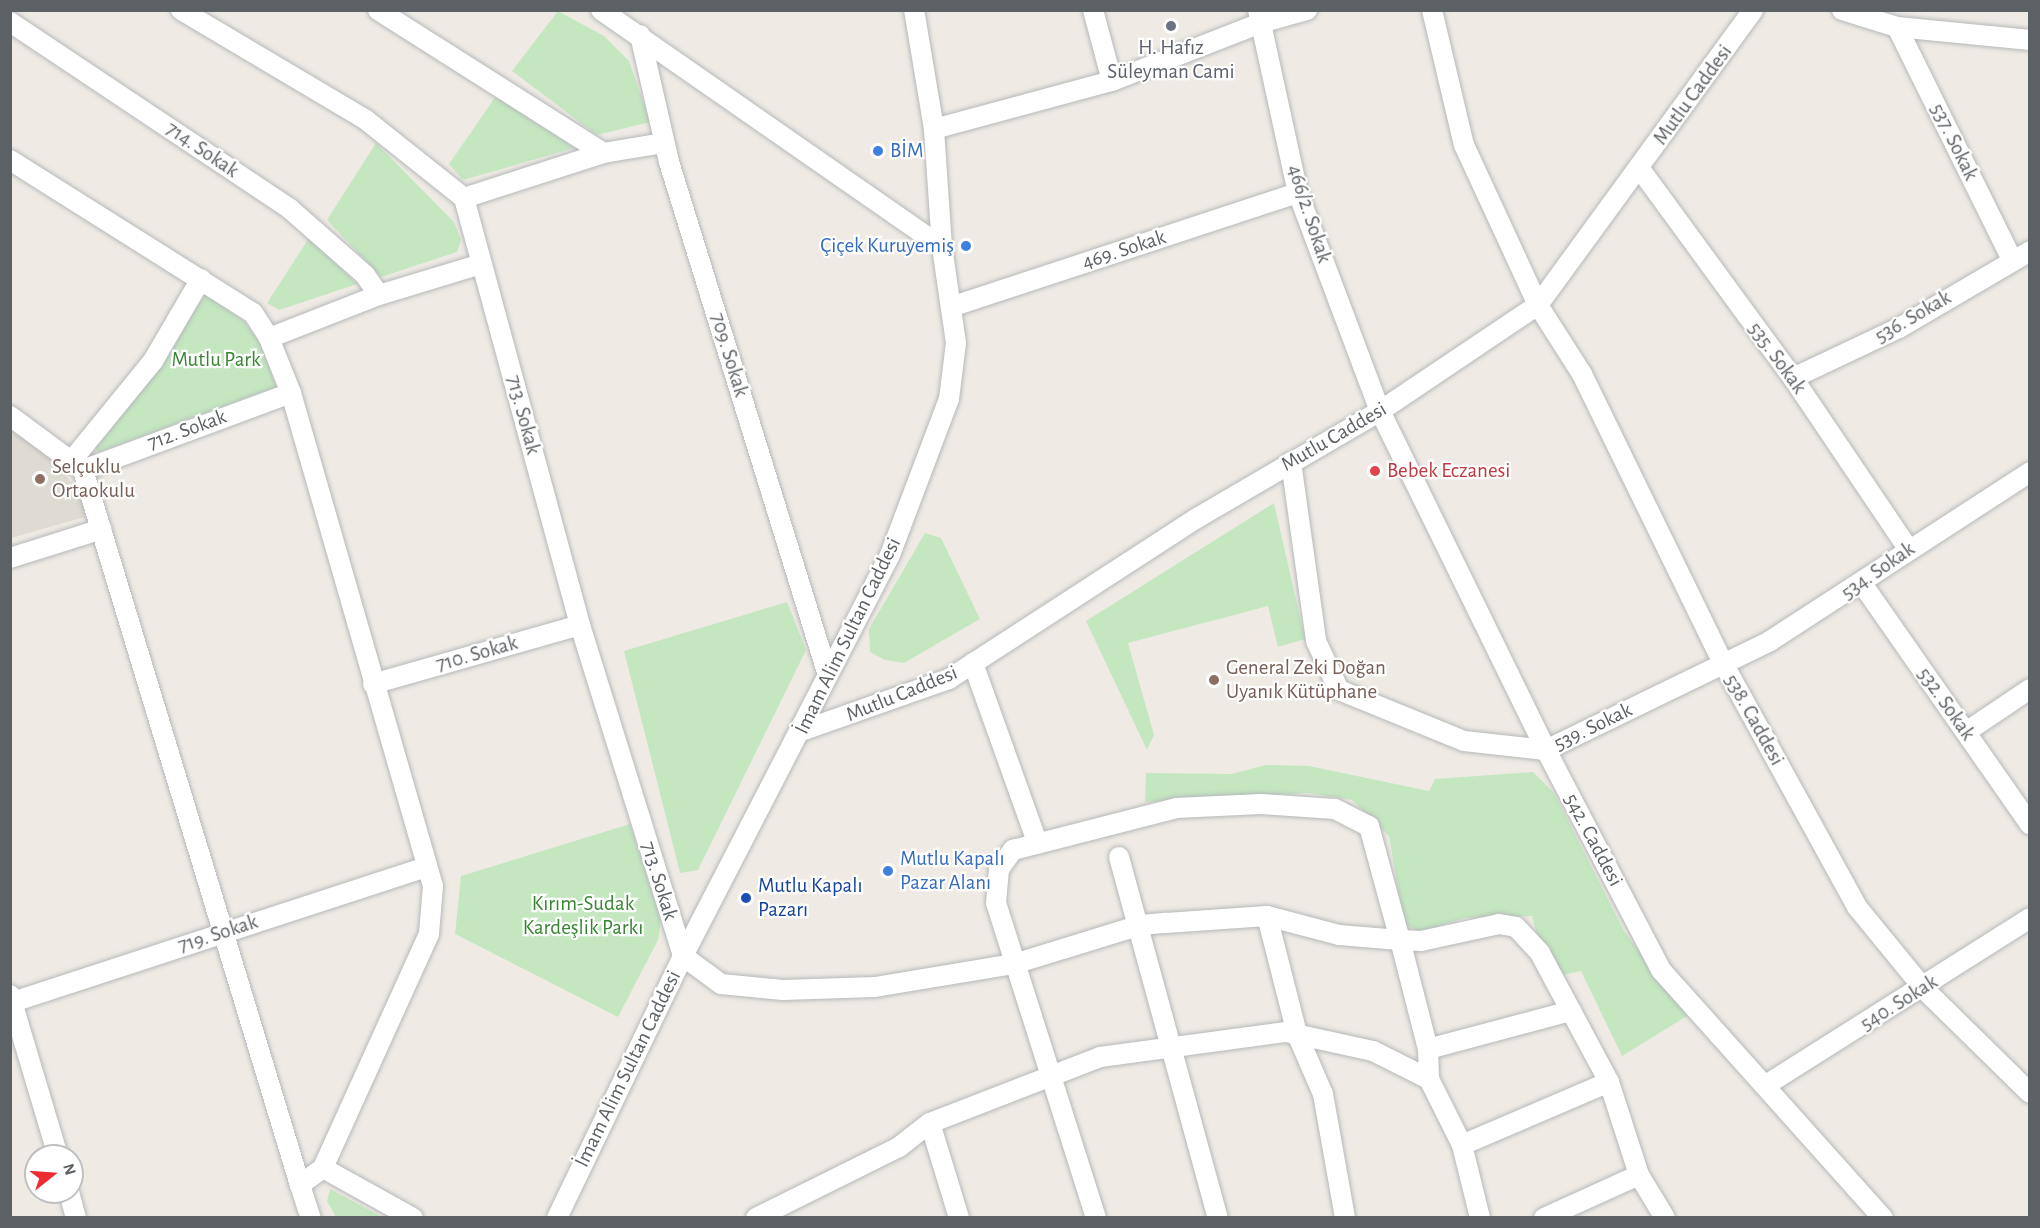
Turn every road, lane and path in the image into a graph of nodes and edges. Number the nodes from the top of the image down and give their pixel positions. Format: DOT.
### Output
graph roads {
  1 [pos="181,10"];
  2 [pos="378,10"];
  3 [pos="601,10"];
  4 [pos="914,10"];
  5 [pos="1093,10"];
  6 [pos="1307,10"];
  7 [pos="1432,10"];
  8 [pos="1753,10"];
  9 [pos="1842,10"];
  10 [pos="1260,16"];
  11 [pos="10,22"];
  12 [pos="1897,27"];
  13 [pos="640,35"];
  14 [pos="2030,40"];
  15 [pos="1112,81"];
  16 [pos="934,129"];
  17 [pos="664,143"];
  18 [pos="603,153"];
  19 [pos="10,160"];
  20 [pos="1640,170"];
  21 [pos="1298,193"];
  22 [pos="464,198"];
  23 [pos="942,247"];
  24 [pos="2030,250"];
  25 [pos="2011,258"];
  26 [pos="481,264"];
  27 [pos="201,279"];
  28 [pos="379,295"];
  29 [pos="1538,305"];
  30 [pos="951,307"];
  31 [pos="269,338"];
  32 [pos="1793,378"];
  33 [pos="291,393"];
  34 [pos="1380,411"];
  35 [pos="10,416"];
  36 [pos="1291,462"];
  37 [pos="78,464"];
  38 [pos="2030,472"];
  39 [pos="102,529"];
  40 [pos="1909,550"];
  41 [pos="10,558"];
  42 [pos="1863,585"];
  43 [pos="580,625"];
  44 [pos="973,663"];
  45 [pos="1723,663"];
  46 [pos="827,672"];
  47 [pos="373,684"];
  48 [pos="2030,689"];
  49 [pos="804,730"];
  50 [pos="1966,732"];
  51 [pos="1546,750"];
  52 [pos="2030,824"];
  53 [pos="1037,842"];
  54 [pos="1119,857"];
  55 [pos="424,868"];
  56 [pos="1267,916"];
  57 [pos="2030,918"];
  58 [pos="1141,926"];
  59 [pos="221,933"];
  60 [pos="1400,940"];
  61 [pos="683,956"];
  62 [pos="1014,964"];
  63 [pos="1924,989"];
  64 [pos="12,998"];
  65 [pos="1571,1011"];
  66 [pos="1297,1034"];
  67 [pos="1170,1047"];
  68 [pos="1428,1049"];
  69 [pos="1049,1074"];
  70 [pos="1429,1079"];
  71 [pos="1609,1082"];
  72 [pos="1766,1084"];
  73 [pos="2030,1093"];
  74 [pos="930,1123"];
  75 [pos="55,1144"];
  76 [pos="1462,1145"];
  77 [pos="323,1168"];
  78 [pos="1639,1175"];
  79 [pos="300,1185"];
  80 [pos="310,1218"];
  81 [pos="413,1218"];
  82 [pos="557,1218"];
  83 [pos="756,1218"];
  84 [pos="959,1218"];
  85 [pos="1096,1218"];
  86 [pos="1218,1218"];
  87 [pos="1346,1218"];
  88 [pos="1480,1218"];
  89 [pos="1544,1218"];
  90 [pos="1665,1218"];
  91 [pos="1883,1218"];
  1 -- 22 [label="street"];
  2 -- 18 [label="street"];
  3 -- 13 [label="street"];
  4 -- 16 [label="street, İmam Alim Sultan Caddesi"];
  5 -- 15 [label="street"];
  6 -- 10 [label="street"];
  7 -- 29 [label="street, 538. Caddesi"];
  8 -- 20 [label="street, Mutlu Caddesi"];
  9 -- 12 [label="street"];
  10 -- 15 [label="street"];
  10 -- 21 [label="street, 466/2. Sokak"];
  11 -- 28 [label="street, 714. Sokak"];
  12 -- 14 [label="street"];
  12 -- 25 [label="street, 537. Sokak"];
  13 -- 17 [label="street, 709. Sokak"];
  13 -- 23 [label="street"];
  15 -- 16 [label="street"];
  16 -- 23 [label="street, İmam Alim Sultan Caddesi"];
  17 -- 18 [label="street"];
  17 -- 46 [label="street, 709. Sokak"];
  18 -- 22 [label="street"];
  19 -- 27 [label="street"];
  20 -- 29 [label="street, Mutlu Caddesi"];
  20 -- 32 [label="street, 535. Sokak"];
  21 -- 30 [label="street, 469. Sokak"];
  21 -- 34 [label="street, 466/2. Sokak"];
  22 -- 26 [label="street, 713. Sokak"];
  23 -- 30 [label="street, İmam Alim Sultan Caddesi"];
  24 -- 25 [label="street, 536. Sokak"];
  25 -- 32 [label="street, 536. Sokak"];
  26 -- 28 [label="street"];
  26 -- 43 [label="street, 713. Sokak"];
  27 -- 31 [label="street"];
  27 -- 37 [label="street"];
  28 -- 31 [label="street"];
  29 -- 34 [label="street, Mutlu Caddesi"];
  29 -- 45 [label="street, 538. Caddesi"];
  30 -- 46 [label="street, İmam Alim Sultan Caddesi"];
  31 -- 33 [label="street"];
  32 -- 40 [label="street, 535. Sokak"];
  33 -- 37 [label="street, 712. Sokak"];
  33 -- 47 [label="street"];
  34 -- 36 [label="street, Mutlu Caddesi"];
  34 -- 51 [label="street, 542. Caddesi"];
  35 -- 37 [label="street"];
  36 -- 44 [label="street, Mutlu Caddesi"];
  36 -- 51 [label="street, 539. Sokak"];
  37 -- 39 [label="street"];
  38 -- 40 [label="street, 534. Sokak"];
  39 -- 41 [label="street"];
  39 -- 59 [label="street"];
  40 -- 42 [label="street, 534. Sokak"];
  42 -- 45 [label="street, 534. Sokak"];
  42 -- 50 [label="street, 532. Sokak"];
  43 -- 47 [label="street, 710. Sokak"];
  43 -- 61 [label="street, 713. Sokak"];
  44 -- 49 [label="street, Mutlu Caddesi"];
  44 -- 53 [label="street"];
  45 -- 51 [label="street, 539. Sokak"];
  45 -- 63 [label="street, 538. Caddesi"];
  46 -- 49 [label="street, İmam Alim Sultan Caddesi"];
  47 -- 55 [label="street"];
  48 -- 50 [label="street"];
  49 -- 61 [label="street, İmam Alim Sultan Caddesi"];
  50 -- 52 [label="street, 532. Sokak"];
  51 -- 72 [label="street, 542. Caddesi"];
  53 -- 60 [label="street"];
  53 -- 62 [label="street"];
  54 -- 58 [label="street"];
  55 -- 59 [label="street, 719. Sokak"];
  55 -- 77 [label="street"];
  56 -- 58 [label="street"];
  56 -- 60 [label="street"];
  56 -- 66 [label="street"];
  57 -- 63 [label="street, 540. Sokak"];
  58 -- 62 [label="street"];
  58 -- 67 [label="street"];
  59 -- 64 [label="street, 719. Sokak"];
  59 -- 79 [label="street"];
  60 -- 65 [label="street"];
  60 -- 68 [label="street"];
  61 -- 62 [label="street"];
  61 -- 82 [label="street, İmam Alim Sultan Caddesi"];
  62 -- 69 [label="street"];
  63 -- 72 [label="street, 540. Sokak"];
  63 -- 73 [label="street, 538. Caddesi"];
  64 -- 75 [label="street"];
  65 -- 68 [label="street"];
  65 -- 71 [label="street"];
  66 -- 67 [label="street"];
  66 -- 70 [label="street"];
  66 -- 87 [label="street"];
  67 -- 69 [label="street"];
  67 -- 86 [label="street"];
  68 -- 70 [label="street"];
  69 -- 74 [label="street"];
  69 -- 85 [label="street"];
  70 -- 76 [label="street"];
  71 -- 76 [label="street"];
  71 -- 78 [label="street"];
  72 -- 91 [label="street, 542. Caddesi"];
  74 -- 83 [label="street"];
  74 -- 84 [label="street"];
  76 -- 88 [label="street"];
  77 -- 79 [label="street"];
  77 -- 81 [label="street"];
  78 -- 89 [label="street"];
  78 -- 90 [label="street"];
  79 -- 80 [label="street"];
}
